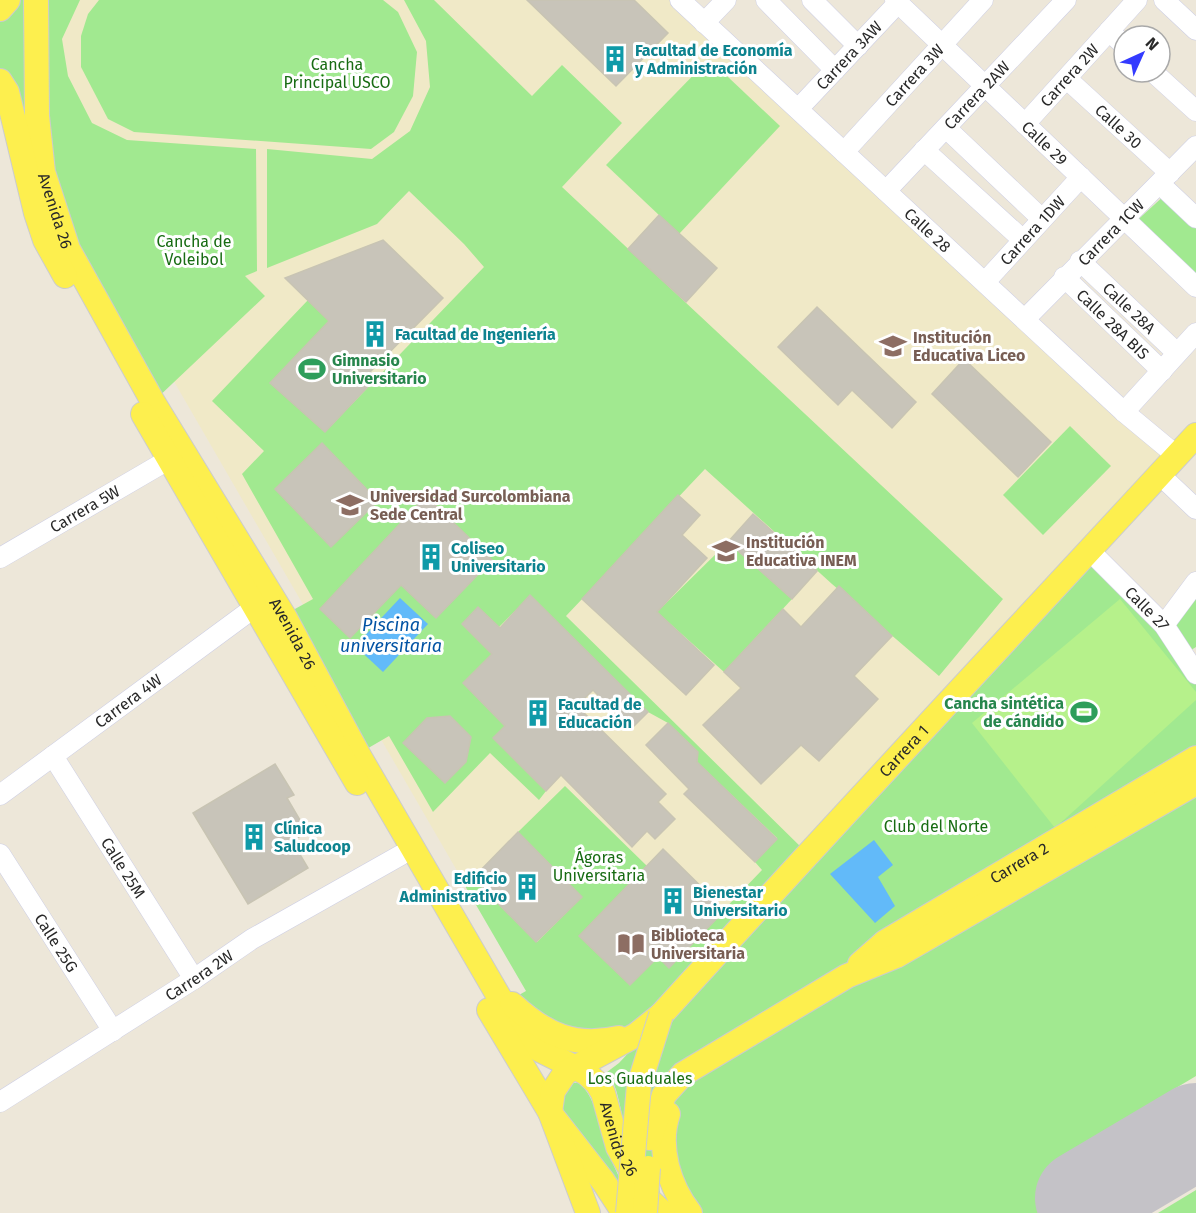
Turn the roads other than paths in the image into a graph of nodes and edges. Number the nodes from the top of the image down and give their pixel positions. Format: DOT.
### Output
graph roads {
  1 [pos="8,0"];
  2 [pos="36,0"];
  3 [pos="681,0"];
  4 [pos="726,0"];
  5 [pos="766,0"];
  6 [pos="812,0"];
  7 [pos="983,0"];
  8 [pos="1066,0"];
  9 [pos="1137,0"];
  10 [pos="1164,0"];
  11 [pos="896,2"];
  12 [pos="0,9"];
  13 [pos="704,23"];
  14 [pos="1196,30"];
  15 [pos="1109,31"];
  16 [pos="1112,34"];
  17 [pos="942,45"];
  18 [pos="858,46"];
  19 [pos="835,70"];
  20 [pos="1067,80"];
  21 [pos="0,81"];
  22 [pos="1166,84"];
  23 [pos="986,87"];
  24 [pos="798,109"];
  25 [pos="1196,111"];
  26 [pos="1025,124"];
  27 [pos="946,128"];
  28 [pos="1196,146"];
  29 [pos="924,150"];
  30 [pos="844,152"];
  31 [pos="1080,177"];
  32 [pos="1165,178"];
  33 [pos="886,191"];
  34 [pos="1196,218"];
  35 [pos="1042,219"];
  36 [pos="1124,219"];
  37 [pos="1023,240"];
  38 [pos="1080,261"];
  39 [pos="1064,278"];
  40 [pos="985,282"];
  41 [pos="1196,286"];
  42 [pos="1025,319"];
  43 [pos="1196,333"];
  44 [pos="1177,353"];
  45 [pos="1162,371"];
  46 [pos="1124,412"];
  47 [pos="1196,435"];
  48 [pos="1177,456"];
  49 [pos="168,460"];
  50 [pos="1159,474"];
  51 [pos="1196,509"];
  52 [pos="1090,551"];
  53 [pos="0,558"];
  54 [pos="1196,582"];
  55 [pos="263,600"];
  56 [pos="1164,625"];
  57 [pos="1191,652"];
  58 [pos="1196,674"];
  59 [pos="53,756"];
  60 [pos="1196,758"];
  61 [pos="1196,783"];
  62 [pos="0,795"];
  63 [pos="0,854"];
  64 [pos="400,855"];
  65 [pos="847,976"];
  66 [pos="194,980"];
  67 [pos="492,985"];
  68 [pos="661,1015"];
  69 [pos="113,1031"];
  70 [pos="636,1035"];
  71 [pos="705,1061"];
  72 [pos="574,1067"];
  73 [pos="0,1102"];
  74 [pos="550,1112"];
  75 [pos="588,1213"];
  76 [pos="626,1213"];
  77 [pos="645,1213"];
  78 [pos="663,1213"];
  79 [pos="690,1213"];
  1 -- 12 [label="main road"];
  2 -- 55 [label="main road, Avenida 26"];
  3 -- 13 [label="street, Calle 28"];
  4 -- 13 [label="street"];
  5 -- 19 [label="street"];
  6 -- 18 [label="street"];
  7 -- 17 [label="street, Carrera 3W"];
  8 -- 23 [label="street, Carrera 2AW"];
  9 -- 15 [label="street, Carrera 2W"];
  10 -- 14 [label="street"];
  11 -- 17 [label="street, Calle 29"];
  11 -- 18 [label="street, Carrera 3AW"];
  13 -- 24 [label="street, Calle 28"];
  15 -- 16 [label="street"];
  15 -- 20 [label="street, Carrera 2W"];
  17 -- 23 [label="street, Calle 29"];
  17 -- 30 [label="street, Carrera 3W"];
  18 -- 19 [label="street, Carrera 3AW"];
  19 -- 24 [label="street, Carrera 3AW"];
  20 -- 26 [label="street, Carrera 2W"];
  20 -- 32 [label="street, Calle 30"];
  21 -- 49 [label="main road, Avenida 26"];
  22 -- 25 [label="street"];
  23 -- 26 [label="street, Calle 29"];
  23 -- 27 [label="street, Carrera 2AW"];
  24 -- 30 [label="street, Calle 28"];
  26 -- 31 [label="street, Calle 29"];
  27 -- 29 [label="street, Carrera 2AW"];
  27 -- 35 [label="street"];
  28 -- 32 [label="street, Carrera 1CW"];
  29 -- 33 [label="street, Carrera 2AW"];
  29 -- 37 [label="street"];
  30 -- 33 [label="street, Calle 28"];
  31 -- 35 [label="street, Carrera 1DW"];
  31 -- 36 [label="street, Calle 29"];
  32 -- 34 [label="street, Calle 30"];
  32 -- 36 [label="street, Carrera 1CW"];
  33 -- 40 [label="street, Calle 28"];
  35 -- 37 [label="street, Carrera 1DW"];
  36 -- 38 [label="street, Carrera 1CW"];
  36 -- 41 [label="street, Calle 29"];
  37 -- 40 [label="street, Carrera 1DW"];
  38 -- 39 [label="street, Carrera 1CW"];
  38 -- 44 [label="street, Calle 28A"];
  39 -- 42 [label="street, Carrera 1CW"];
  39 -- 45 [label="street, Calle 28A BIS"];
  40 -- 42 [label="street, Calle 28"];
  42 -- 46 [label="street, Calle 28"];
  43 -- 44 [label="street"];
  44 -- 45 [label="street"];
  45 -- 46 [label="street"];
  46 -- 48 [label="street, Calle 28"];
  47 -- 48 [label="main road, Carrera 1"];
  48 -- 50 [label="main road, Carrera 1"];
  49 -- 53 [label="street, Carrera 5W"];
  49 -- 55 [label="main road, Avenida 26"];
  50 -- 51 [label="street"];
  50 -- 52 [label="main road, Carrera 1"];
  52 -- 56 [label="street, Calle 27"];
  52 -- 68 [label="main road, Carrera 1"];
  54 -- 56 [label="street"];
  55 -- 59 [label="street, Carrera 4W"];
  55 -- 64 [label="main road, Avenida 26"];
  55 -- 67 [label="main road, Avenida 26"];
  56 -- 57 [label="street, Calle 27"];
  57 -- 58 [label="street, Calle 27"];
  59 -- 62 [label="street, Carrera 4W"];
  59 -- 66 [label="street, Calle 25M"];
  60 -- 65 [label="main road, Carrera 2"];
  61 -- 65 [label="main road, Carrera 2"];
  63 -- 69 [label="street, Calle 25G"];
  64 -- 66 [label="street, Carrera 2W"];
  64 -- 74 [label="main road, Avenida 26"];
  65 -- 71 [label="main road, Carrera 2"];
  66 -- 69 [label="street, Carrera 2W"];
  67 -- 70 [label="main road"];
  67 -- 72 [label="main road, Avenida 26"];
  68 -- 70 [label="main road, Carrera 1"];
  68 -- 76 [label="main road, bridge"];
  69 -- 73 [label="street, Carrera 2W"];
  70 -- 72 [label="main road, Carrera 1"];
  71 -- 77 [label="main road, Carrera 2, bridge"];
  71 -- 79 [label="main road"];
  72 -- 74 [label="main road"];
  72 -- 78 [label="main road, Avenida 26"];
  74 -- 75 [label="main road"];
  74 -- 76 [label="main road, Avenida 26"];
}
